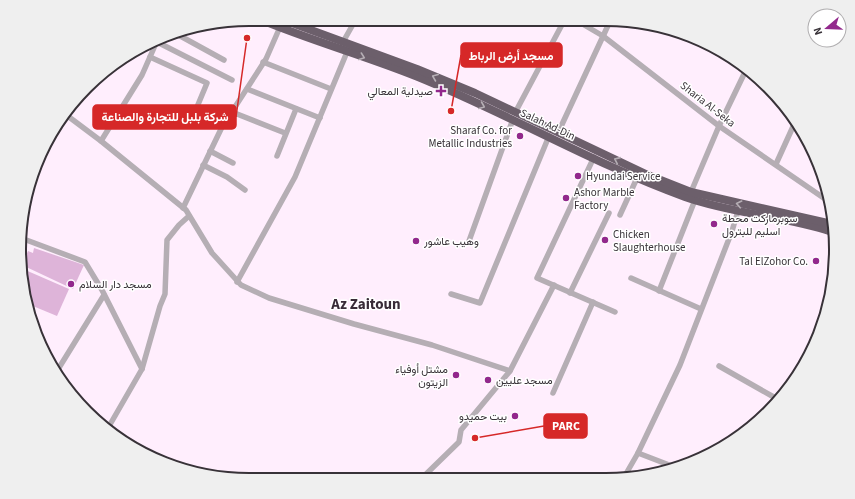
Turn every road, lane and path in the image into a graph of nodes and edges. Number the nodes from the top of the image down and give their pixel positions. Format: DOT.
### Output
graph roads {
  1 [pos="280,26"];
  2 [pos="288,26"];
  3 [pos="291,26"];
  4 [pos="352,26"];
  5 [pos="561,26"];
  6 [pos="586,26"];
  7 [pos="608,26"];
  8 [pos="604,36"];
  9 [pos="182,37"];
  10 [pos="344,42"];
  11 [pos="162,44"];
  12 [pos="154,48"];
  13 [pos="347,52"];
  14 [pos="150,57"];
  15 [pos="224,60"];
  16 [pos="264,62"];
  17 [pos="744,74"];
  18 [pos="232,80"];
  19 [pos="247,89"];
  20 [pos="331,89"];
  21 [pos="196,107"];
  22 [pos="296,109"];
  23 [pos="516,111"];
  24 [pos="232,112"];
  25 [pos="69,117"];
  26 [pos="320,118"];
  27 [pos="513,119"];
  28 [pos="719,126"];
  29 [pos="793,128"];
  30 [pos="286,133"];
  31 [pos="558,133"];
  32 [pos="549,136"];
  33 [pos="101,141"];
  34 [pos="210,151"];
  35 [pos="277,156"];
  36 [pos="594,158"];
  37 [pos="234,163"];
  38 [pos="776,164"];
  39 [pos="203,165"];
  40 [pos="637,178"];
  41 [pos="245,190"];
  42 [pos="691,192"];
  43 [pos="822,197"];
  44 [pos="695,200"];
  45 [pos="183,208"];
  46 [pos="738,211"];
  47 [pos="609,213"];
  48 [pos="190,216"];
  49 [pos="620,216"];
  50 [pos="827,223"];
  51 [pos="828,231"];
  52 [pos="26,240"];
  53 [pos="469,241"];
  54 [pos="631,278"];
  55 [pos="237,282"];
  56 [pos="554,285"];
  57 [pos="659,291"];
  58 [pos="570,292"];
  59 [pos="451,294"];
  60 [pos="104,296"];
  61 [pos="593,302"];
  62 [pos="701,309"];
  63 [pos="615,312"];
  64 [pos="719,366"];
  65 [pos="60,367"];
  66 [pos="142,369"];
  67 [pos="510,371"];
  68 [pos="552,393"];
  69 [pos="774,397"];
  70 [pos="110,425"];
  71 [pos="638,453"];
  72 [pos="667,464"];
  73 [pos="627,472"];
  74 [pos="428,473"];
  1 -- 16 [label="street"];
  2 -- 13 [label="highway, Salah Ad-Din"];
  3 -- 10 [label="highway, Salah Ad-Din"];
  4 -- 10 [label="street"];
  5 -- 23 [label="street"];
  6 -- 8 [label="street, Sharia Al-Seka"];
  7 -- 8 [label="street"];
  8 -- 28 [label="street, Sharia Al-Seka"];
  8 -- 31 [label="street"];
  9 -- 15 [label="street"];
  23 -- 10 [label="highway, Salah Ad-Din, one-way"];
  11 -- 18 [label="street"];
  12 -- 14 [label="street"];
  13 -- 20 [label="street"];
  13 -- 27 [label="highway, Salah Ad-Din, one-way"];
  14 -- 21 [label="street"];
  14 -- 33 [label="street"];
  16 -- 19 [label="street"];
  16 -- 20 [label="street"];
  17 -- 28 [label="street"];
  19 -- 22 [label="street"];
  19 -- 24 [label="street"];
  20 -- 26 [label="street"];
  22 -- 26 [label="street"];
  22 -- 30 [label="street"];
  23 -- 31 [label="highway, Salah Ad-Din"];
  24 -- 30 [label="street"];
  24 -- 34 [label="street"];
  25 -- 33 [label="street"];
  26 -- 55 [label="street"];
  27 -- 32 [label="highway, Salah Ad-Din"];
  27 -- 53 [label="street"];
  28 -- 38 [label="street, Sharia Al-Seka"];
  28 -- 42 [label="street"];
  29 -- 38 [label="street"];
  30 -- 35 [label="street"];
  42 -- 31 [label="highway, Salah Ad-Din, one-way"];
  32 -- 36 [label="highway, Salah Ad-Din"];
  32 -- 59 [label="street"];
  33 -- 45 [label="street"];
  34 -- 37 [label="street"];
  34 -- 39 [label="street"];
  36 -- 40 [label="highway, Salah Ad-Din"];
  36 -- 56 [label="street"];
  38 -- 43 [label="street, Sharia Al-Seka"];
  39 -- 41 [label="street"];
  39 -- 45 [label="street"];
  40 -- 44 [label="highway, Salah Ad-Din"];
  40 -- 49 [label="street"];
  50 -- 42 [label="highway, Salah Ad-Din, one-way"];
  44 -- 46 [label="highway, Salah Ad-Din"];
  44 -- 57 [label="street"];
  45 -- 48 [label="street"];
  46 -- 51 [label="highway, Salah Ad-Din"];
  46 -- 62 [label="street"];
  47 -- 58 [label="street"];
  48 -- 55 [label="street"];
  48 -- 66 [label="street"];
  52 -- 60 [label="street"];
  54 -- 57 [label="street"];
  55 -- 67 [label="street"];
  56 -- 58 [label="street"];
  56 -- 67 [label="street"];
  57 -- 62 [label="street"];
  58 -- 61 [label="street"];
  60 -- 65 [label="street"];
  60 -- 66 [label="street"];
  61 -- 63 [label="street"];
  61 -- 68 [label="street"];
  62 -- 71 [label="street"];
  64 -- 69 [label="street"];
  66 -- 70 [label="street"];
  67 -- 74 [label="street"];
  71 -- 72 [label="street"];
  71 -- 73 [label="street"];
}
